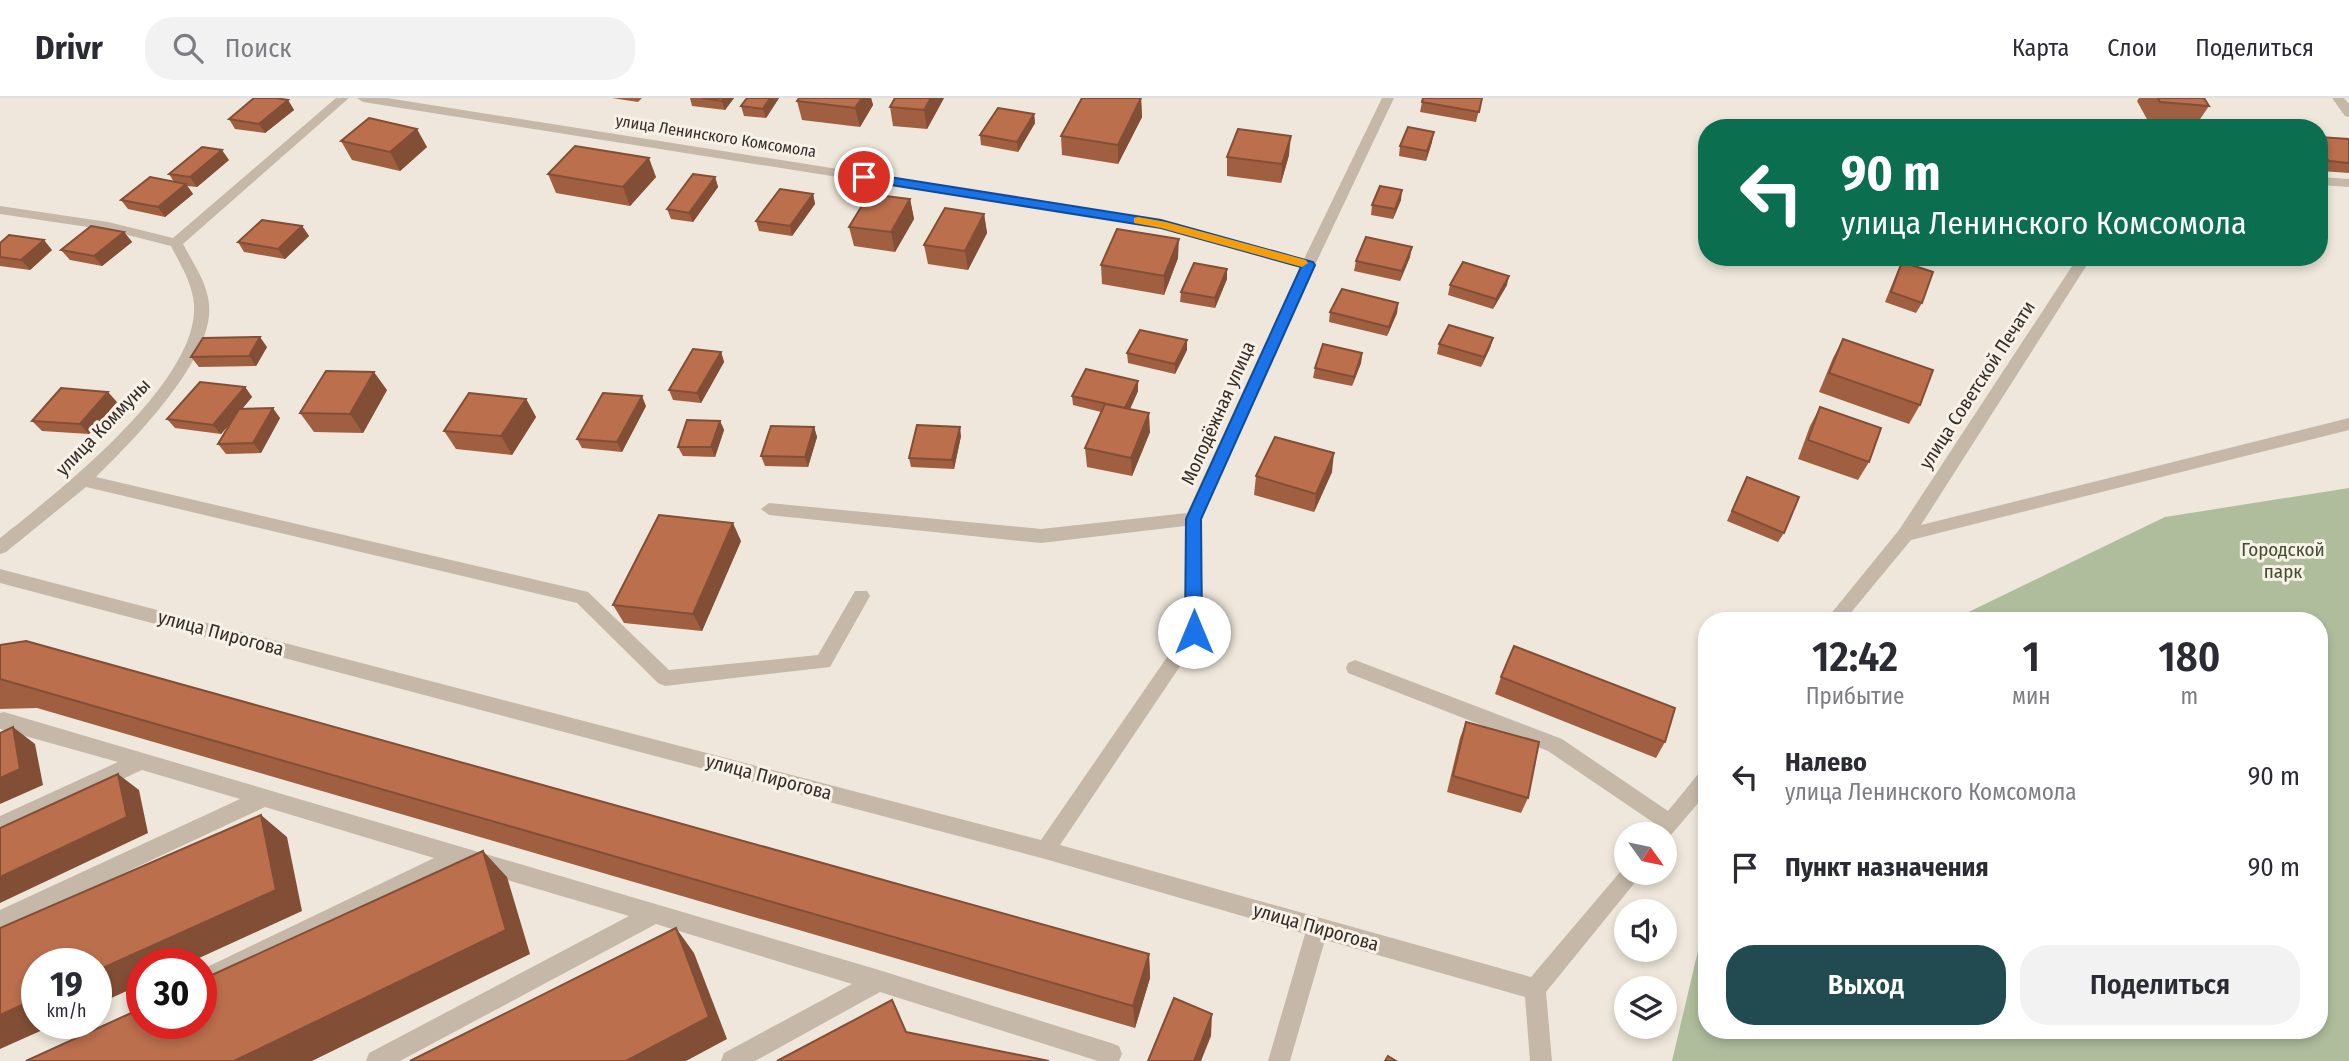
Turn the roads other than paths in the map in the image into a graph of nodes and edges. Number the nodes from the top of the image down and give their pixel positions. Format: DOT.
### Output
graph roads {
  1 [pos="343,98"];
  2 [pos="363,98"];
  3 [pos="1388,98"];
  4 [pos="2338,98"];
  5 [pos="2349,113"];
  6 [pos="2328,182"];
  7 [pos="2349,183"];
  8 [pos="0,210"];
  9 [pos="176,243"];
  10 [pos="1308,265"];
  11 [pos="2079,266"];
  12 [pos="2349,424"];
  13 [pos="83,480"];
  14 [pos="769,509"];
  15 [pos="1194,519"];
  16 [pos="1905,535"];
  17 [pos="0,547"];
  18 [pos="0,576"];
  19 [pos="861,596"];
  20 [pos="1842,612"];
  21 [pos="1355,668"];
  22 [pos="0,721"];
  23 [pos="141,761"];
  24 [pos="1698,789"];
  25 [pos="263,797"];
  26 [pos="1657,822"];
  27 [pos="1672,822"];
  28 [pos="0,826"];
  29 [pos="1045,849"];
  30 [pos="460,856"];
  31 [pos="1619,886"];
  32 [pos="655,914"];
  33 [pos="0,921"];
  34 [pos="1318,927"];
  35 [pos="217,973"];
  36 [pos="879,981"];
  37 [pos="1535,989"];
  38 [pos="1111,1054"];
  39 [pos="377,1061"];
  40 [pos="732,1061"];
  41 [pos="1279,1061"];
  42 [pos="1541,1061"];
  1 -- 9 [label="street"];
  2 -- 10 [label="street, улица Ленинского Комсомола"];
  3 -- 10 [label="street, Молодёжная улица"];
  4 -- 5 [label="street"];
  6 -- 7 [label="street"];
  8 -- 9 [label="street"];
  9 -- 13 [label="street, улица Коммуны"];
  10 -- 15 [label="street, Молодёжная улица"];
  11 -- 16 [label="street, улица Советской Печати"];
  12 -- 16 [label="street"];
  13 -- 17 [label="street, улица Коммуны"];
  13 -- 19 [label="street"];
  14 -- 15 [label="street"];
  15 -- 29 [label="street, Молодёжная улица"];
  16 -- 20 [label="street, улица Советской Печати"];
  18 -- 29 [label="street, улица Пирогова"];
  21 -- 26 [label="street"];
  22 -- 23 [label="street"];
  23 -- 25 [label="street"];
  23 -- 28 [label="street"];
  24 -- 27 [label="street"];
  25 -- 30 [label="street"];
  25 -- 33 [label="street"];
  29 -- 34 [label="street, улица Пирогова"];
  30 -- 32 [label="street"];
  30 -- 35 [label="street"];
  31 -- 37 [label="street"];
  32 -- 36 [label="street"];
  32 -- 39 [label="street"];
  34 -- 37 [label="street, улица Пирогова"];
  34 -- 41 [label="street"];
  36 -- 38 [label="street"];
  36 -- 40 [label="street"];
  37 -- 42 [label="street"];
}
